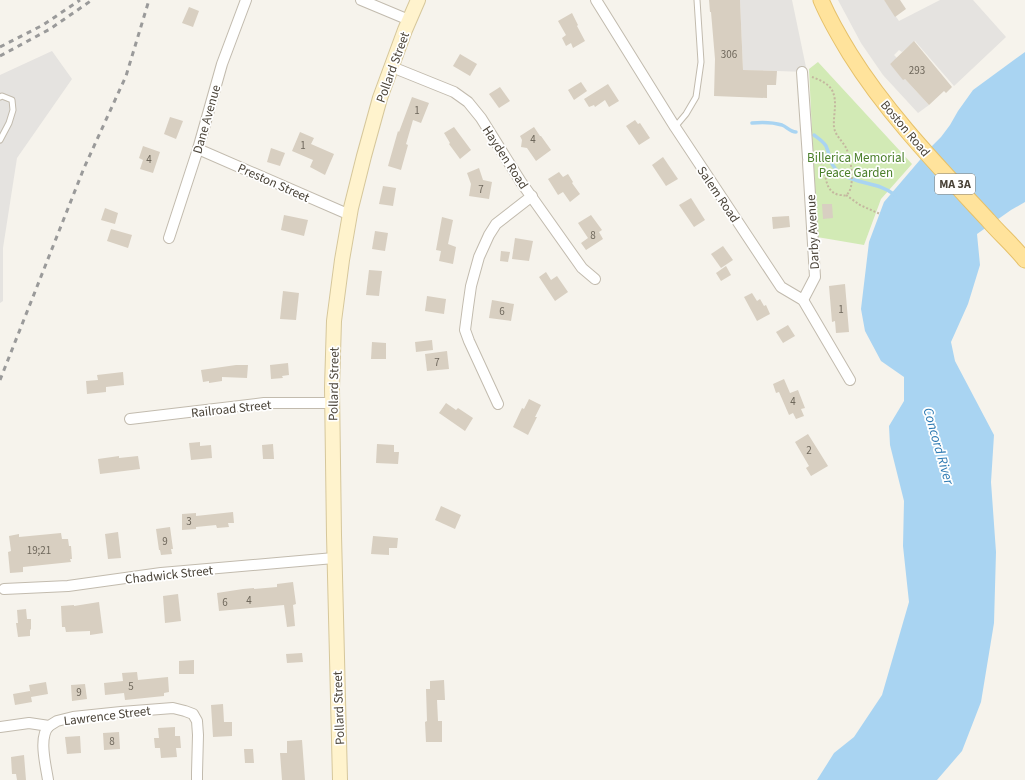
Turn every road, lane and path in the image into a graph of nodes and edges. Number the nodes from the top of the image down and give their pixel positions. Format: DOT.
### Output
graph roads {
  1 [pos="246,0"];
  2 [pos="361,0"];
  3 [pos="418,0"];
  4 [pos="596,0"];
  5 [pos="697,0"];
  6 [pos="821,0"];
  7 [pos="409,20"];
  8 [pos="392,67"];
  9 [pos="803,74"];
  10 [pos="0,97"];
  11 [pos="675,127"];
  12 [pos="0,140"];
  13 [pos="198,149"];
  14 [pos="808,156"];
  15 [pos="846,195"];
  16 [pos="532,196"];
  17 [pos="880,214"];
  18 [pos="350,215"];
  19 [pos="169,238"];
  20 [pos="1025,260"];
  21 [pos="595,279"];
  22 [pos="803,300"];
  23 [pos="850,380"];
  24 [pos="332,403"];
  25 [pos="498,404"];
  26 [pos="130,419"];
  27 [pos="334,558"];
  28 [pos="4,589"];
  29 [pos="0,726"];
  30 [pos="49,726"];
  31 [pos="48,780"];
  32 [pos="197,780"];
  33 [pos="340,780"];
  1 -- 13 [label="street, Dane Avenue"];
  2 -- 7 [label="street"];
  3 -- 7 [label="main road, Pollard Street"];
  4 -- 11 [label="street, Salem Road"];
  5 -- 11 [label="lane"];
  6 -- 20 [label="main road, Boston Road / MA 3A"];
  7 -- 8 [label="main road, Pollard Street"];
  8 -- 16 [label="street, Hayden Road"];
  8 -- 18 [label="main road, Pollard Street"];
  9 -- 14 [label="street, Darby Avenue"];
  9 -- 15 [label="path"];
  10 -- 12 [label="lane"];
  11 -- 22 [label="street, Salem Road"];
  13 -- 18 [label="street, Preston Street"];
  13 -- 19 [label="street, Dane Avenue"];
  14 -- 15 [label="path"];
  14 -- 22 [label="street, Darby Avenue"];
  15 -- 17 [label="path"];
  16 -- 21 [label="street, Hayden Road"];
  16 -- 25 [label="street"];
  18 -- 24 [label="main road, Pollard Street"];
  22 -- 23 [label="street, Salem Road"];
  24 -- 26 [label="street, Railroad Street"];
  24 -- 27 [label="main road, Pollard Street"];
  27 -- 28 [label="street, Chadwick Street"];
  27 -- 33 [label="main road, Pollard Street"];
  29 -- 30 [label="street, Lawrence Street"];
  30 -- 31 [label="street"];
  30 -- 32 [label="street, Lawrence Street"];
}
